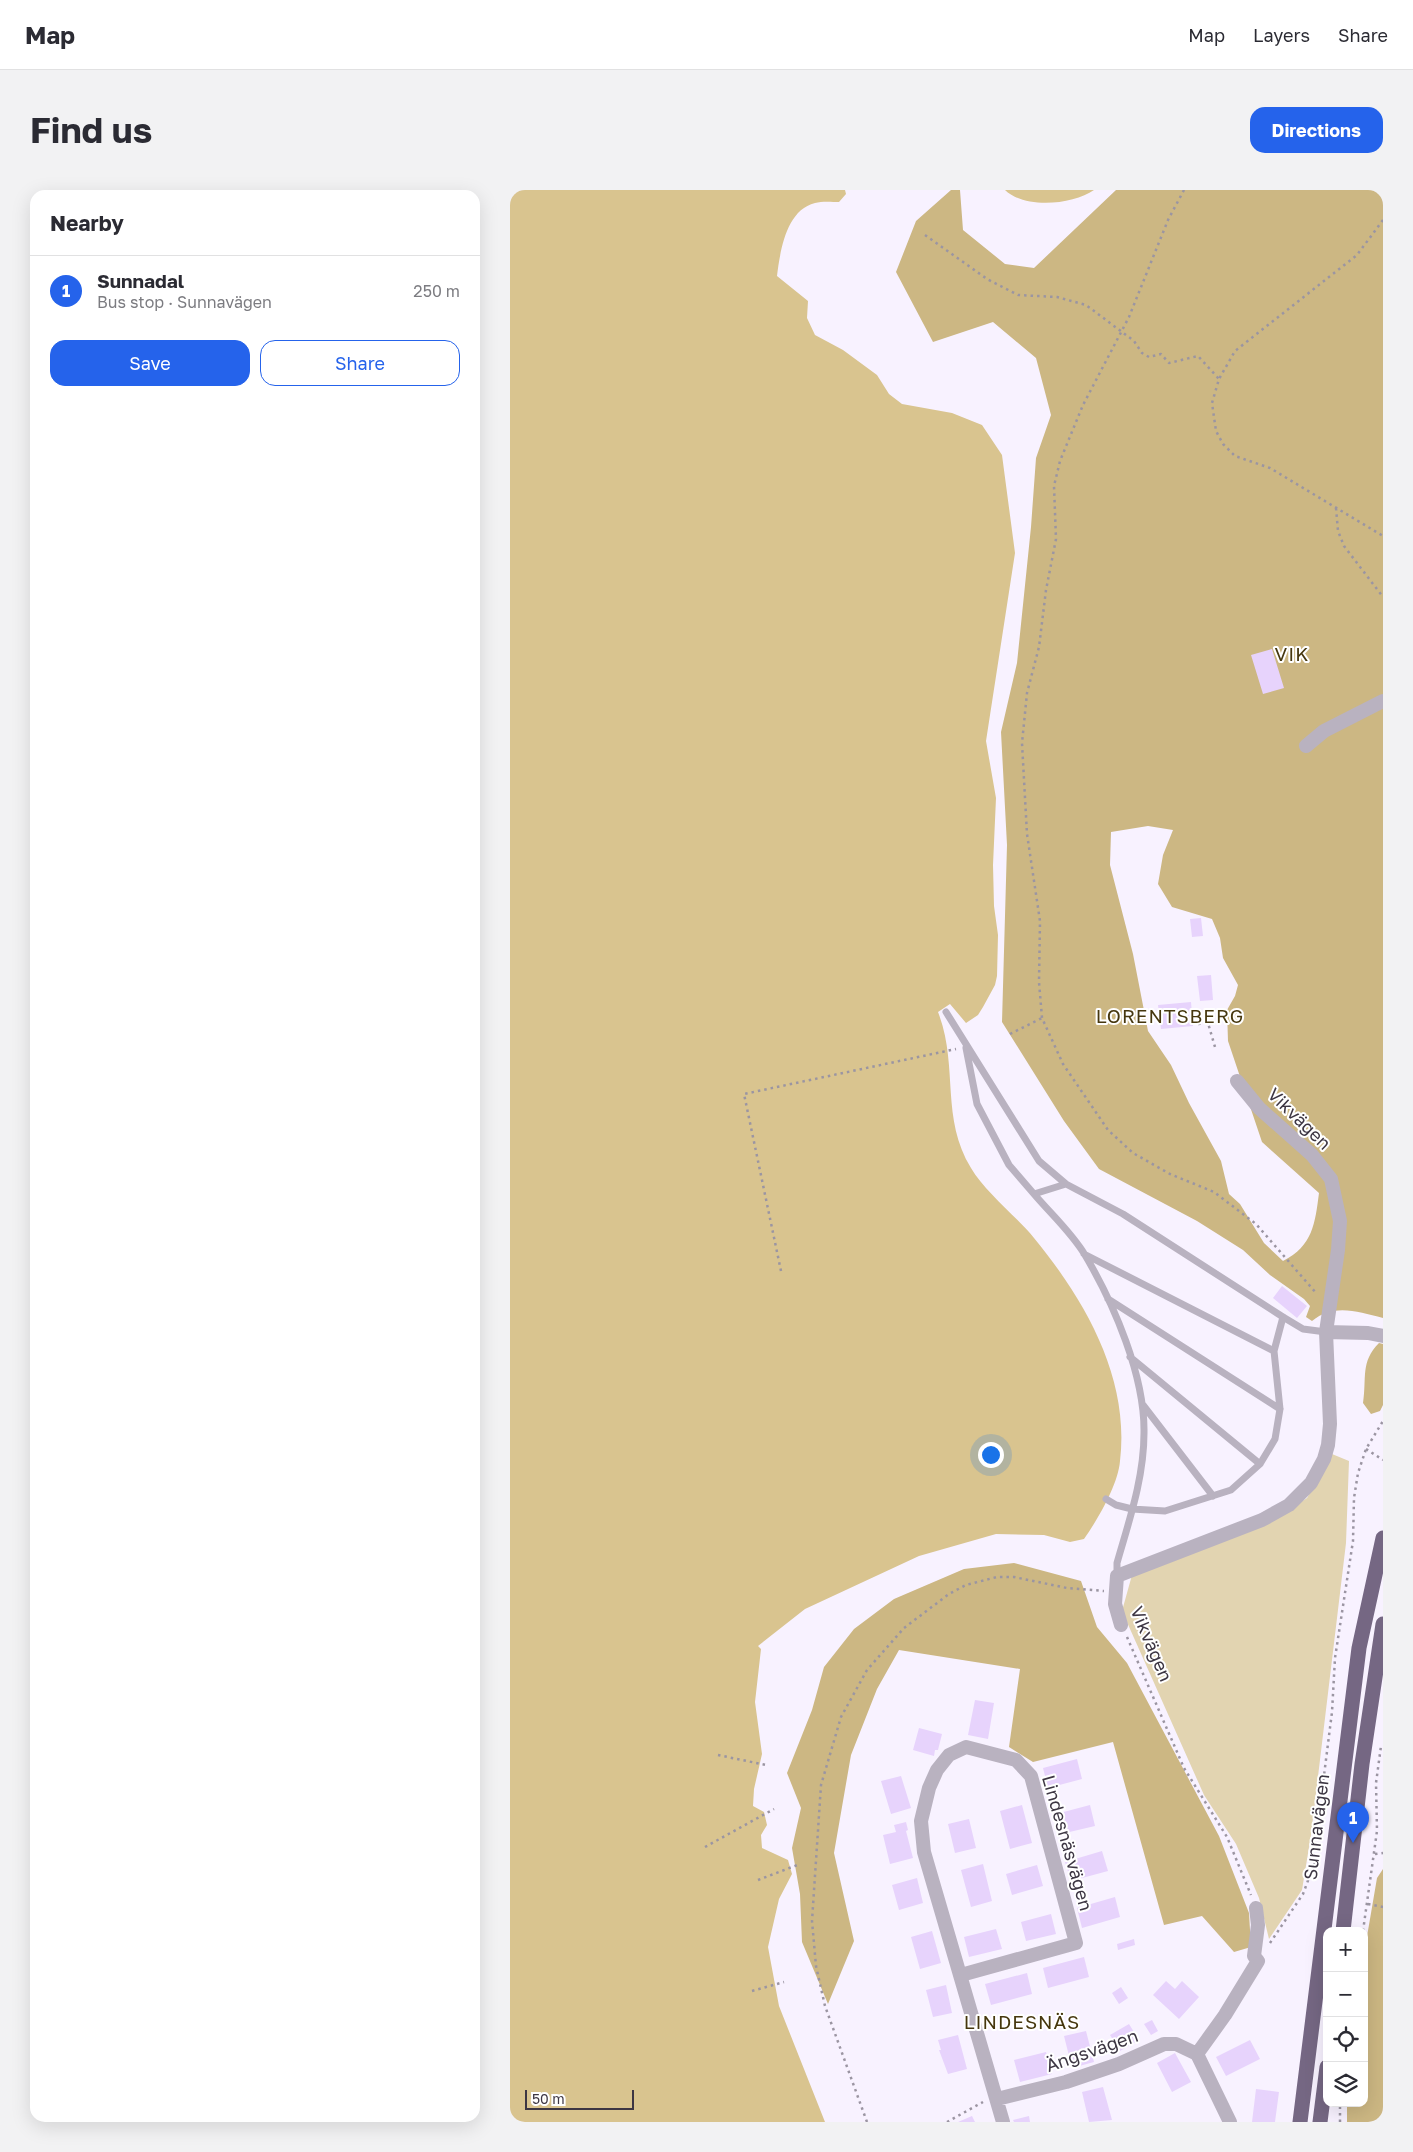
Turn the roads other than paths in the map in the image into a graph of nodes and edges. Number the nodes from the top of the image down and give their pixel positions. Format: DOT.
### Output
graph roads {
  1 [pos="1383,701"];
  2 [pos="1306,746"];
  3 [pos="946,1012"];
  4 [pos="965,1043"];
  5 [pos="1237,1081"];
  6 [pos="1066,1184"];
  7 [pos="1034,1194"];
  8 [pos="1084,1254"];
  9 [pos="1108,1299"];
  10 [pos="1283,1317"];
  11 [pos="1326,1332"];
  12 [pos="1383,1336"];
  13 [pos="1274,1351"];
  14 [pos="1130,1357"];
  15 [pos="1143,1404"];
  16 [pos="1280,1409"];
  17 [pos="1260,1464"];
  18 [pos="1213,1496"];
  19 [pos="1106,1499"];
  20 [pos="1132,1509"];
  21 [pos="1383,1538"];
  22 [pos="1117,1576"];
  23 [pos="1383,1624"];
  24 [pos="1121,1625"];
  25 [pos="1256,1908"];
  26 [pos="1343,1927"];
  27 [pos="961,1974"];
  28 [pos="1197,2054"];
  29 [pos="1323,2098"];
  30 [pos="997,2099"];
  31 [pos="1002,2122"];
  32 [pos="1230,2122"];
  33 [pos="1300,2122"];
  34 [pos="1320,2122"];
  1 -- 2 [label="street"];
  3 -- 4 [label="lane"];
  4 -- 6 [label="lane"];
  4 -- 7 [label="lane"];
  5 -- 11 [label="street, Vikvägen"];
  6 -- 7 [label="lane"];
  6 -- 10 [label="lane"];
  7 -- 8 [label="lane"];
  8 -- 9 [label="lane"];
  8 -- 13 [label="lane"];
  9 -- 14 [label="lane"];
  9 -- 16 [label="lane"];
  10 -- 11 [label="lane"];
  10 -- 13 [label="lane"];
  11 -- 12 [label="street"];
  11 -- 22 [label="street, Vikvägen"];
  13 -- 16 [label="lane"];
  14 -- 15 [label="lane"];
  14 -- 17 [label="lane"];
  15 -- 18 [label="lane"];
  15 -- 20 [label="lane"];
  16 -- 17 [label="lane"];
  17 -- 18 [label="lane"];
  18 -- 20 [label="lane"];
  19 -- 20 [label="lane"];
  20 -- 22 [label="lane"];
  21 -- 33 [label="highway, Sunnavägen"];
  22 -- 24 [label="street, Vikvägen"];
  23 -- 26 [label="highway"];
  25 -- 28 [label="street"];
  27 -- 27 [label="street, Lindesnäsvägen"];
  27 -- 30 [label="street, Lindesnäsvägen"];
  28 -- 30 [label="street, Ängsvägen"];
  28 -- 32 [label="street"];
  29 -- 34 [label="highway"];
  30 -- 31 [label="street, Lindesnäsvägen"];
}
